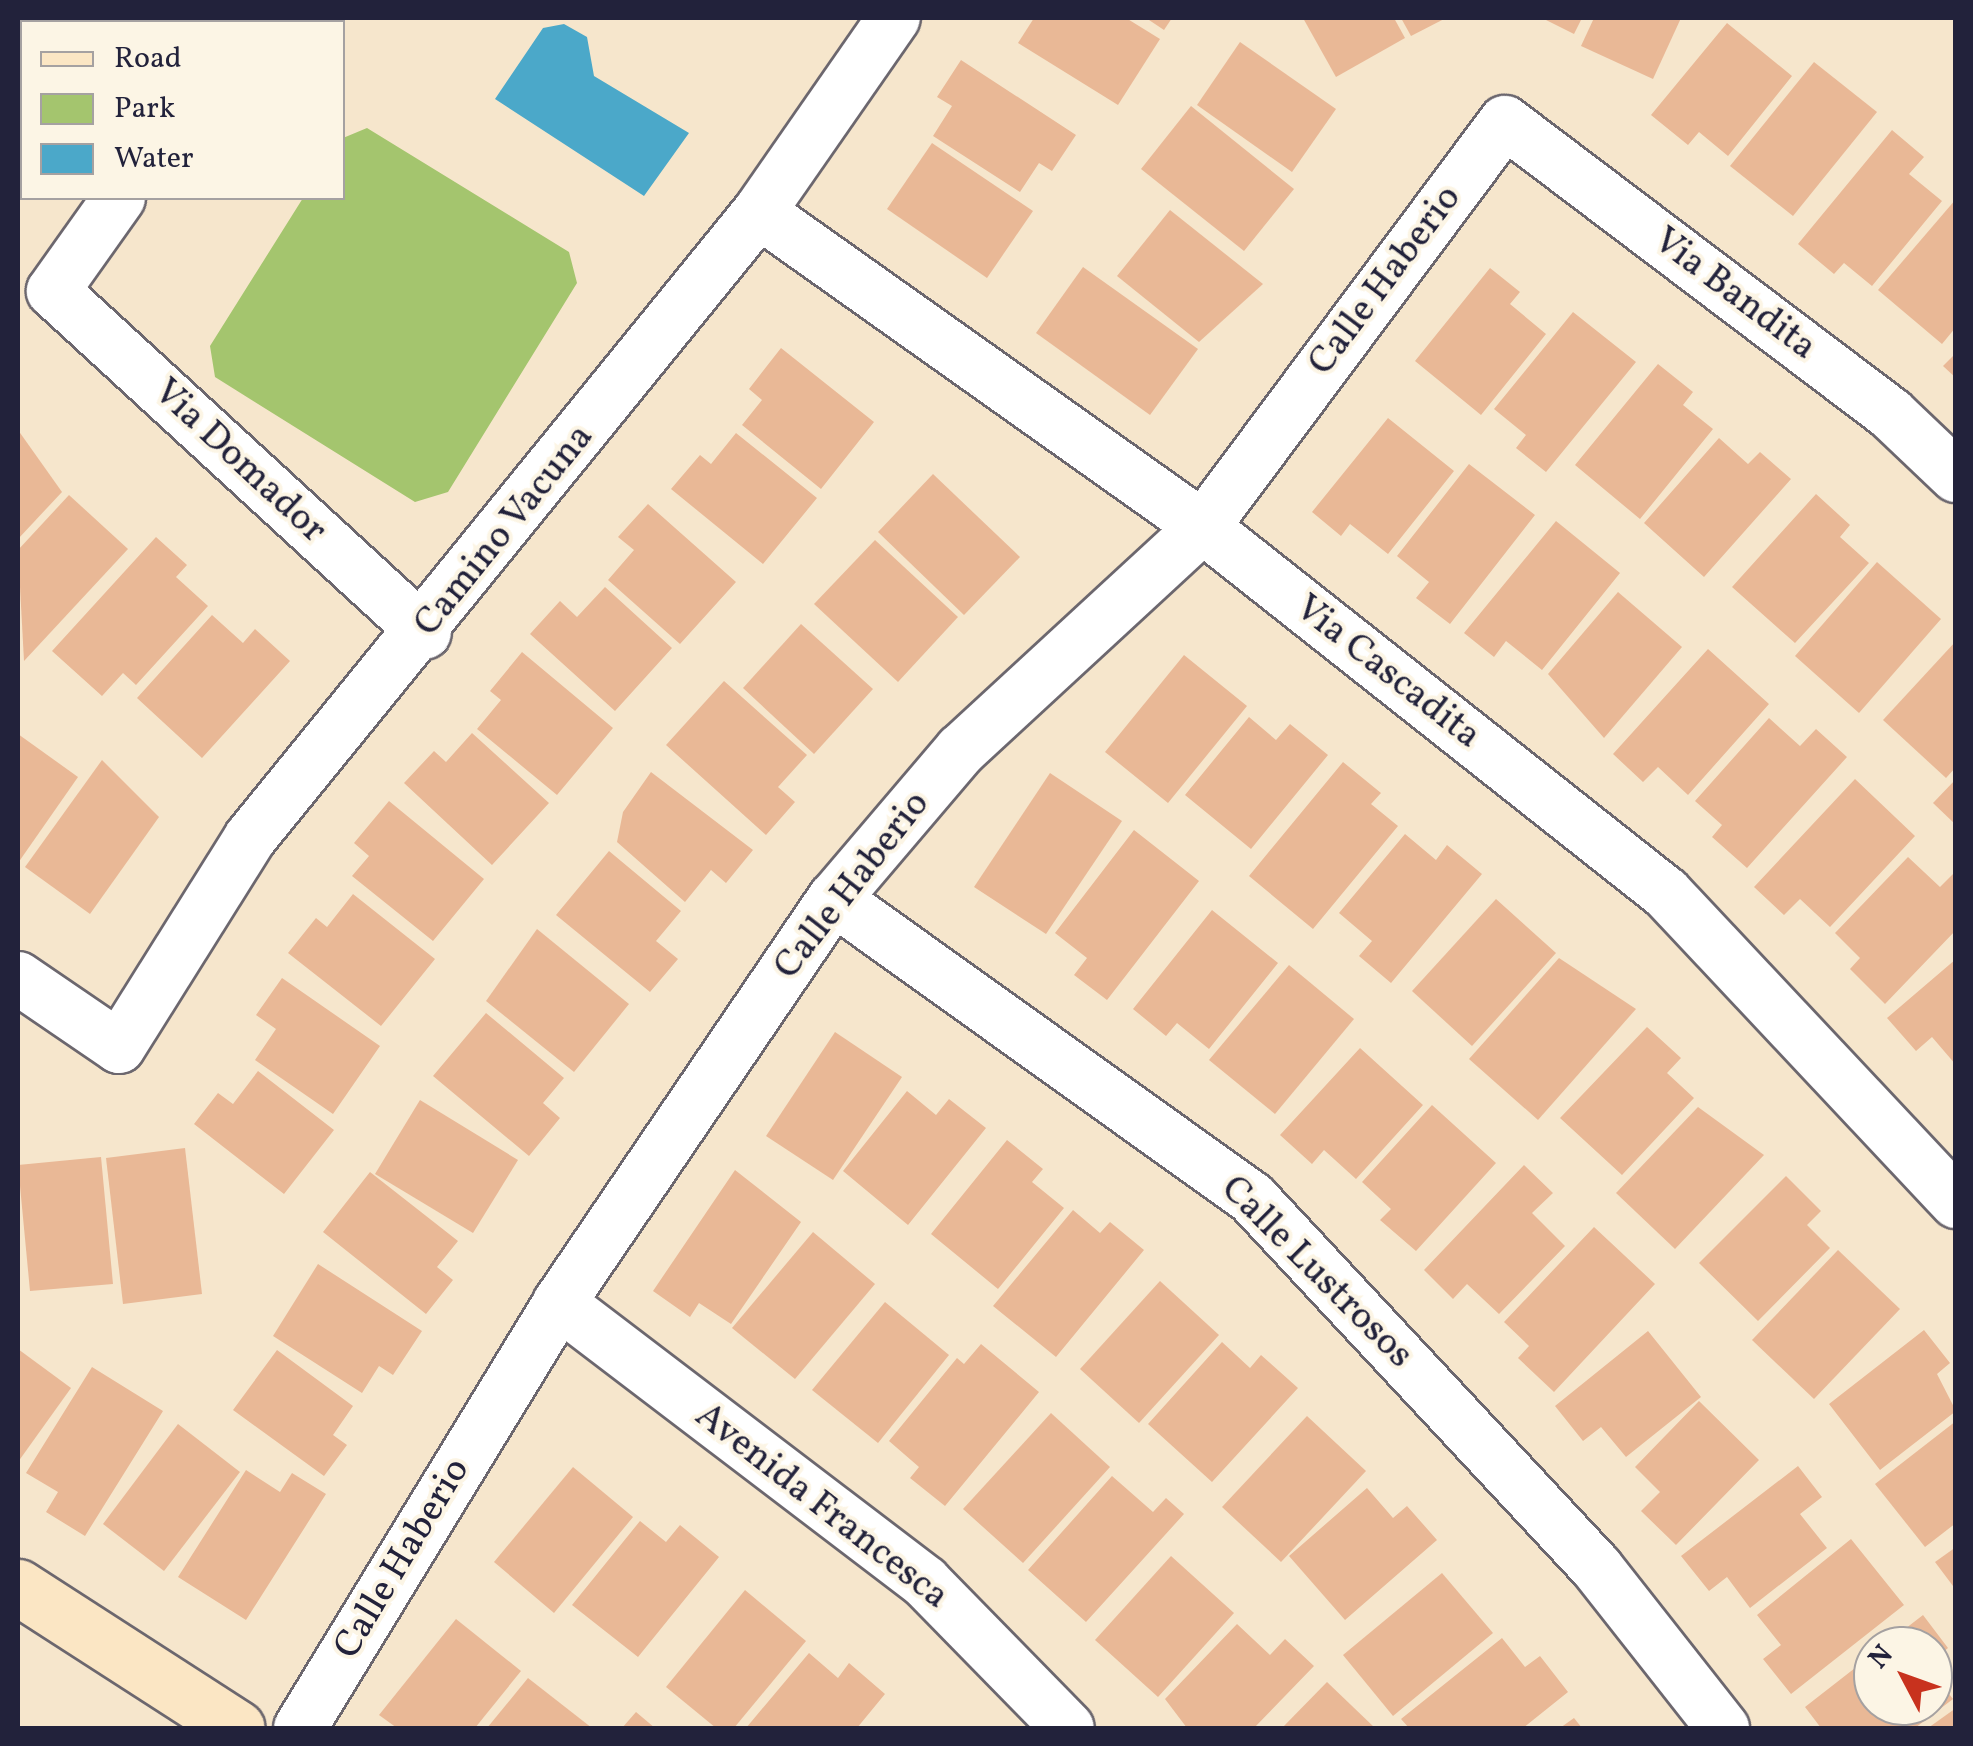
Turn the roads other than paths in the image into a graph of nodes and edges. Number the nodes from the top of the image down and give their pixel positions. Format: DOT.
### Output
graph roads {
  1 [pos="894,18"];
  2 [pos="1505,122"];
  3 [pos="118,200"];
  4 [pos="759,212"];
  5 [pos="1956,476"];
  6 [pos="1203,527"];
  7 [pos="425,632"];
  8 [pos="834,899"];
  9 [pos="18,978"];
  10 [pos="1956,1202"];
  11 [pos="559,1304"];
  12 [pos="18,1586"];
  13 [pos="238,1728"];
  14 [pos="300,1728"];
  15 [pos="1068,1728"];
  16 [pos="1723,1728"];
  1 -- 4 [label="street, Camino Vacuna"];
  2 -- 5 [label="street, Via Bandita"];
  2 -- 6 [label="street, Calle Haberio"];
  3 -- 7 [label="street, Via Domador"];
  4 -- 6 [label="street, Via Cascadita"];
  4 -- 7 [label="street, Camino Vacuna"];
  6 -- 8 [label="street, Calle Haberio"];
  6 -- 10 [label="street, Via Cascadita"];
  7 -- 9 [label="street, Camino Vacuna"];
  8 -- 11 [label="street, Calle Haberio"];
  8 -- 16 [label="street, Calle Lustrosos"];
  11 -- 14 [label="street, Calle Haberio"];
  11 -- 15 [label="street, Avenida Francesca"];
  12 -- 13 [label="street"];
}
